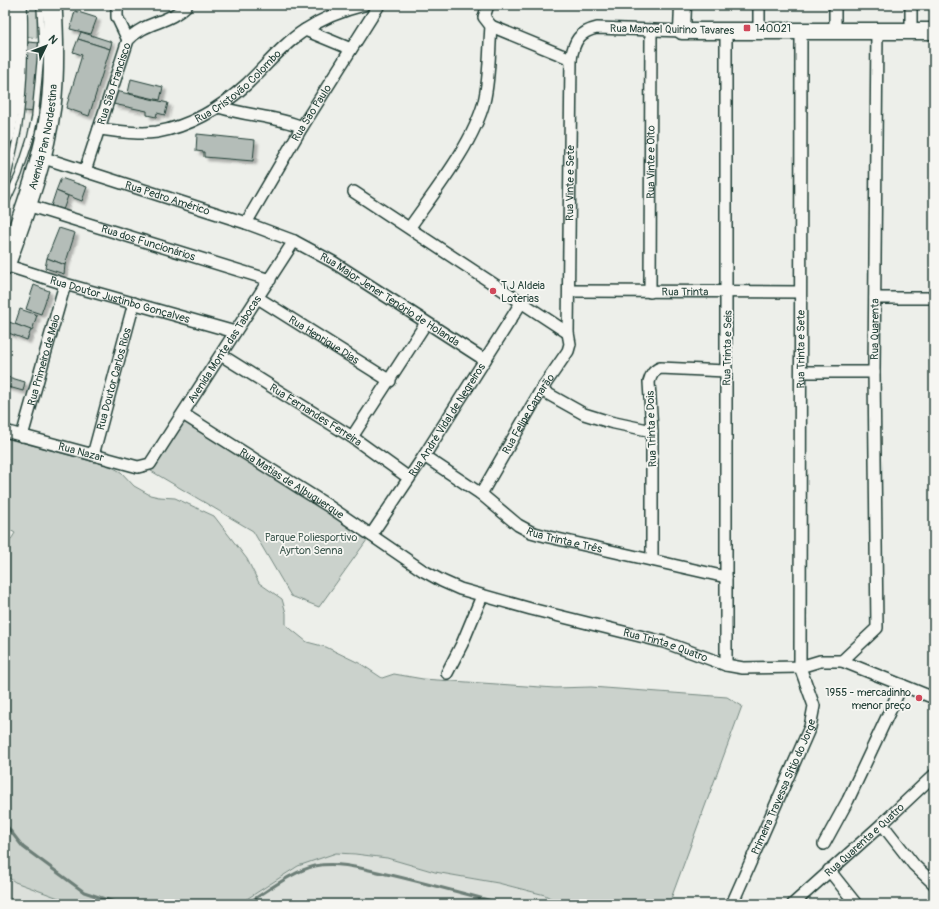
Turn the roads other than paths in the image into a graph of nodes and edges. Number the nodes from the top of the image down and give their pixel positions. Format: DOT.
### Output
graph roads {
  1 [pos="12,5"];
  2 [pos="24,5"];
  3 [pos="40,5"];
  4 [pos="52,5"];
  5 [pos="117,5"];
  6 [pos="187,5"];
  7 [pos="364,5"];
  8 [pos="379,5"];
  9 [pos="488,5"];
  10 [pos="683,5"];
  11 [pos="759,5"];
  12 [pos="836,5"];
  13 [pos="911,5"];
  14 [pos="491,26"];
  15 [pos="305,30"];
  16 [pos="759,30"];
  17 [pos="801,30"];
  18 [pos="651,31"];
  19 [pos="682,31"];
  20 [pos="726,31"];
  21 [pos="878,31"];
  22 [pos="911,31"];
  23 [pos="934,31"];
  24 [pos="835,32"];
  25 [pos="579,36"];
  26 [pos="128,40"];
  27 [pos="351,49"];
  28 [pos="571,59"];
  29 [pos="219,107"];
  30 [pos="302,127"];
  31 [pos="99,129"];
  32 [pos="5,135"];
  33 [pos="41,157"];
  34 [pos="85,171"];
  35 [pos="5,190"];
  36 [pos="354,192"];
  37 [pos="5,205"];
  38 [pos="27,205"];
  39 [pos="246,223"];
  40 [pos="410,228"];
  41 [pos="294,241"];
  42 [pos="5,265"];
  43 [pos="270,280"];
  44 [pos="65,284"];
  45 [pos="570,291"];
  46 [pos="650,292"];
  47 [pos="800,292"];
  48 [pos="728,293"];
  49 [pos="258,298"];
  50 [pos="876,298"];
  51 [pos="934,298"];
  52 [pos="134,303"];
  53 [pos="522,303"];
  54 [pos="426,323"];
  55 [pos="235,332"];
  56 [pos="568,333"];
  57 [pos="221,355"];
  58 [pos="485,360"];
  59 [pos="726,371"];
  60 [pos="801,372"];
  61 [pos="874,372"];
  62 [pos="390,381"];
  63 [pos="542,390"];
  64 [pos="183,414"];
  65 [pos="652,430"];
  66 [pos="5,431"];
  67 [pos="22,436"];
  68 [pos="352,437"];
  69 [pos="92,455"];
  70 [pos="424,456"];
  71 [pos="155,458"];
  72 [pos="410,478"];
  73 [pos="481,494"];
  74 [pos="371,535"];
  75 [pos="652,560"];
  76 [pos="726,577"];
  77 [pos="482,596"];
  78 [pos="531,609"];
  79 [pos="842,661"];
  80 [pos="726,665"];
  81 [pos="800,667"];
  82 [pos="447,673"];
  83 [pos="902,685"];
  84 [pos="934,698"];
  85 [pos="934,774"];
  86 [pos="882,824"];
  87 [pos="824,844"];
  88 [pos="829,870"];
  89 [pos="934,884"];
  90 [pos="732,904"];
  91 [pos="793,904"];
  92 [pos="856,904"];
  1 -- 32 [label="highway"];
  2 -- 35 [label="lane"];
  3 -- 37 [label="lane"];
  4 -- 33 [label="highway, Avenida Pan Nordestina"];
  5 -- 26 [label="street"];
  6 -- 26 [label="street, Rua São Francisco"];
  7 -- 15 [label="street, Rua Cristovão Colombo"];
  8 -- 27 [label="street, Rua São Paulo"];
  9 -- 14 [label="street"];
  10 -- 19 [label="main road"];
  11 -- 16 [label="street"];
  12 -- 24 [label="street"];
  13 -- 22 [label="street"];
  14 -- 28 [label="street"];
  14 -- 40 [label="street"];
  15 -- 27 [label="street"];
  15 -- 29 [label="street, Rua Cristovão Colombo"];
  16 -- 17 [label="main road, Rua Manoel Quirino Tavares"];
  16 -- 20 [label="main road, Rua Manoel Quirino Tavares"];
  17 -- 24 [label="main road, Rua Manoel Quirino Tavares"];
  17 -- 47 [label="street, Rua Trinta e Sete"];
  18 -- 19 [label="street, Rua Manoel Quirino Tavares"];
  18 -- 25 [label="street, Rua Manoel Quirino Tavares"];
  18 -- 46 [label="street, Rua Vinte e Oito"];
  19 -- 20 [label="main road, Rua Manoel Quirino Tavares"];
  20 -- 48 [label="street, Rua Trinta e Seis"];
  21 -- 22 [label="main road, Rua Manoel Quirino Tavares"];
  21 -- 24 [label="main road, Rua Manoel Quirino Tavares"];
  21 -- 50 [label="street, Rua Quarenta"];
  22 -- 23 [label="main road, Rua Manoel Quirino Tavares"];
  25 -- 28 [label="street, Rua Vinte e Sete"];
  26 -- 31 [label="street, Rua São Francisco"];
  27 -- 30 [label="street, Rua São Paulo"];
  28 -- 45 [label="street, Rua Vinte e Sete"];
  29 -- 30 [label="street"];
  29 -- 31 [label="street, Rua Cristovão Colombo"];
  30 -- 39 [label="street, Rua São Paulo"];
  31 -- 34 [label="street, Rua São Francisco"];
  33 -- 34 [label="street, Rua Pedro Américo"];
  33 -- 38 [label="highway, Avenida Pan Nordestina"];
  34 -- 39 [label="street, Rua Pedro Américo"];
  36 -- 40 [label="street"];
  38 -- 42 [label="highway, Avenida Pan Nordestina"];
  38 -- 43 [label="street, Rua dos Funcionários"];
  39 -- 41 [label="street, Rua Pedro Américo"];
  40 -- 53 [label="street"];
  41 -- 43 [label="street, Avenida Monte das Tabocas"];
  41 -- 54 [label="street, Rua Major Jener Tenório de Holanda"];
  42 -- 44 [label="street, Rua Doutor Justinbo Gonçalves"];
  43 -- 49 [label="street, Avenida Monte das Tabocas"];
  44 -- 52 [label="street, Rua Doutor Justinbo Gonçalves"];
  44 -- 67 [label="street, Rua Primeiro de Maio"];
  45 -- 46 [label="street, Rua Trinta"];
  45 -- 56 [label="street, Rua Vinte e Sete"];
  46 -- 48 [label="street, Rua Trinta"];
  47 -- 48 [label="street, Rua Trinta"];
  47 -- 60 [label="street, Rua Trinta e Sete"];
  48 -- 59 [label="street, Rua Trinta e Seis"];
  49 -- 55 [label="street, Avenida Monte das Tabocas"];
  49 -- 62 [label="street, Rua Henrique Dias"];
  50 -- 51 [label="street"];
  50 -- 61 [label="street, Rua Quarenta"];
  52 -- 55 [label="street, Rua Doutor Justinbo Gonçalves"];
  52 -- 69 [label="street, Rua Doutor Carlos Rios"];
  53 -- 56 [label="street"];
  53 -- 58 [label="street, Rua André Vidal de Negreiros"];
  54 -- 58 [label="street, Rua Major Jener Tenório de Holanda"];
  54 -- 62 [label="street"];
  55 -- 57 [label="street, Avenida Monte das Tabocas"];
  56 -- 63 [label="street, Rua Felipe Camarão"];
  57 -- 64 [label="street, Avenida Monte das Tabocas"];
  57 -- 68 [label="street, Rua Fernandes Ferreira"];
  58 -- 70 [label="street, Rua André Vidal de Negreiros"];
  59 -- 65 [label="street, Rua Trinta e Dois"];
  59 -- 76 [label="street, Rua Trinta e Seis"];
  60 -- 61 [label="street"];
  60 -- 81 [label="street, Rua Trinta e Sete"];
  61 -- 79 [label="street, Rua Quarenta"];
  62 -- 68 [label="street"];
  63 -- 65 [label="street"];
  63 -- 73 [label="street, Rua Felipe Camarão"];
  64 -- 71 [label="street, Avenida Monte das Tabocas"];
  64 -- 74 [label="street, Rua Matias de Albuquerque"];
  65 -- 75 [label="street, Rua Trinta e Dois"];
  66 -- 67 [label="street, Rua Nazar"];
  67 -- 69 [label="street, Rua Nazar"];
  68 -- 72 [label="street, Rua Fernandes Ferreira"];
  69 -- 71 [label="street, Rua Nazar"];
  70 -- 72 [label="street, Rua André Vidal de Negreiros"];
  70 -- 73 [label="street, Rua Trinta e Três"];
  72 -- 74 [label="street, Rua André Vidal de Negreiros"];
  73 -- 75 [label="street, Rua Trinta e Três"];
  74 -- 77 [label="street, Rua Matias de Albuquerque"];
  75 -- 76 [label="street, Rua Trinta e Três"];
  76 -- 80 [label="street, Rua Trinta e Seis"];
  77 -- 78 [label="street, Rua Matias de Albuquerque"];
  77 -- 82 [label="street"];
  78 -- 80 [label="street, Rua Trinta e Quatro"];
  79 -- 81 [label="street, Rua Trinta e Quatro"];
  79 -- 83 [label="street"];
  80 -- 81 [label="street, Rua Trinta e Quatro"];
  81 -- 90 [label="street, Primeira Travessa Sítio do Jorge"];
  83 -- 84 [label="street"];
  83 -- 87 [label="street"];
  85 -- 86 [label="street, Rua Quarenta e Quatro"];
  86 -- 88 [label="street, Rua Quarenta e Quatro"];
  86 -- 89 [label="street"];
  88 -- 91 [label="street, Rua Quarenta e Quatro"];
  88 -- 92 [label="street"];
}
